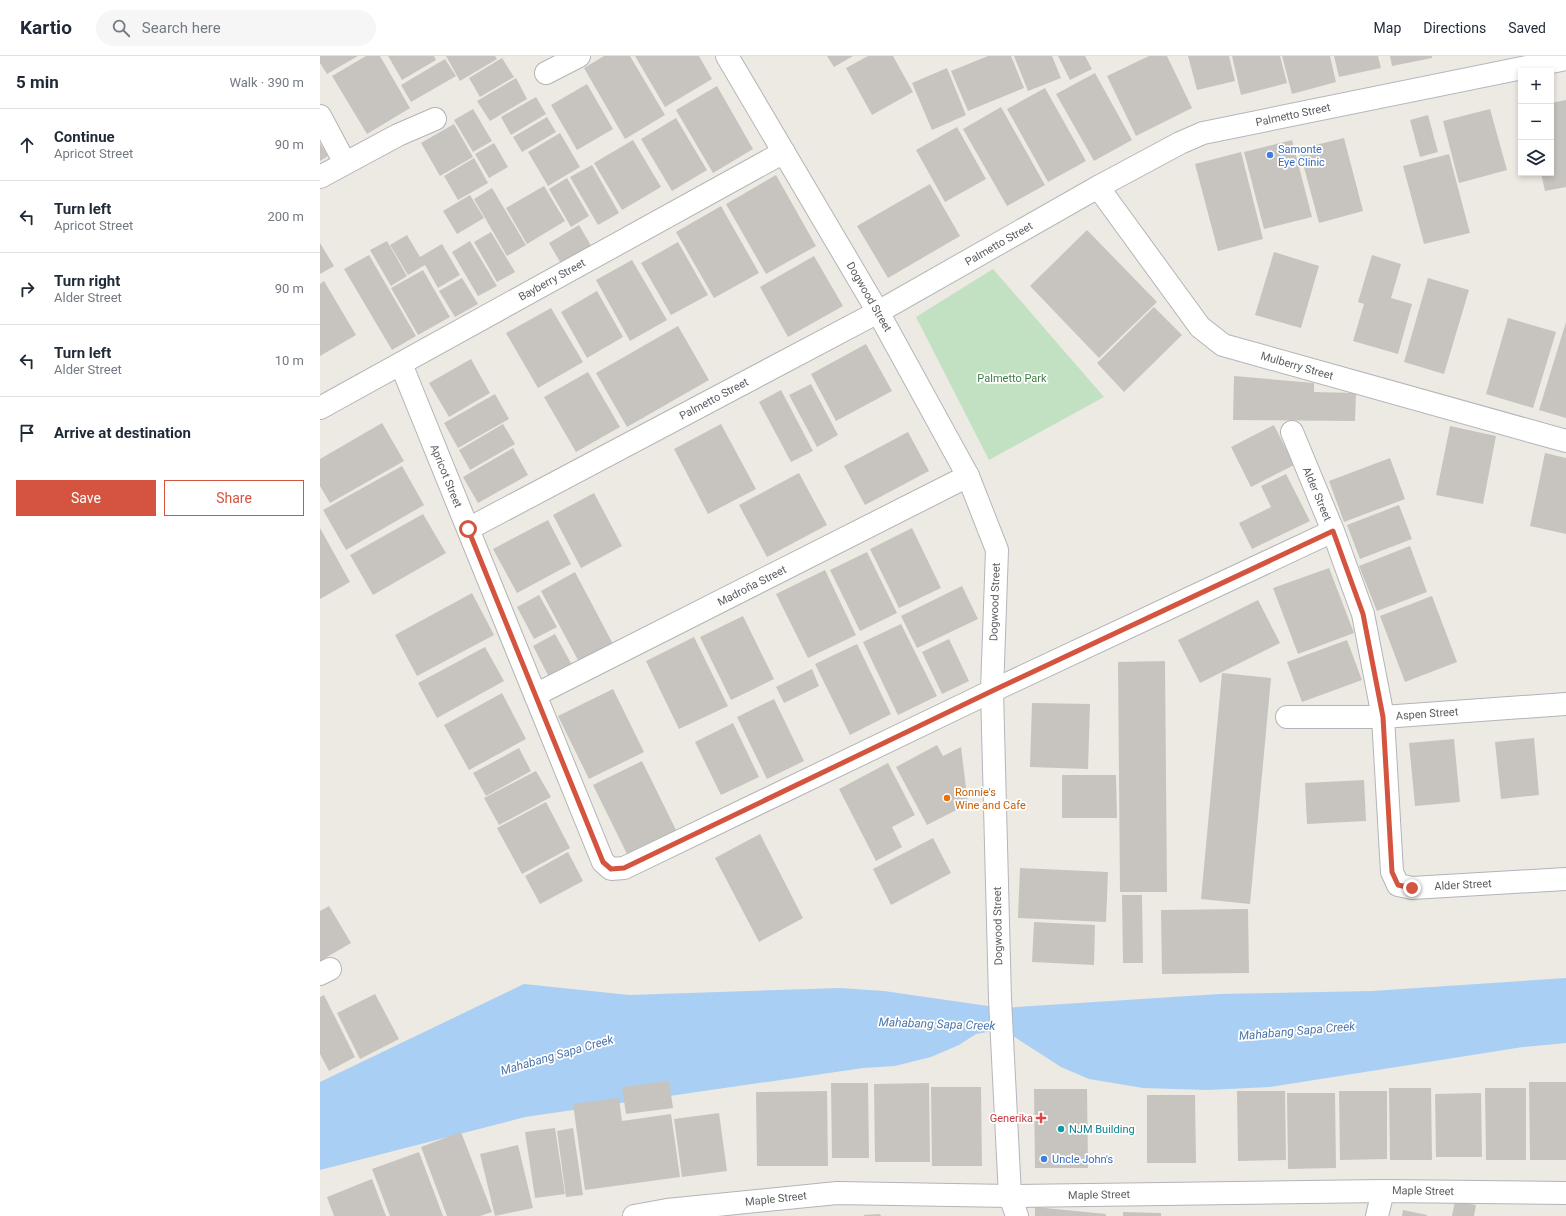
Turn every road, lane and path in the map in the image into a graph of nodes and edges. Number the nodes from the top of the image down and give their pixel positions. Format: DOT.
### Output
graph roads {
  1 [pos="579,56"];
  2 [pos="727,56"];
  3 [pos="1566,59"];
  4 [pos="546,73"];
  5 [pos="320,116"];
  6 [pos="435,118"];
  7 [pos="784,152"];
  8 [pos="345,163"];
  9 [pos="320,178"];
  10 [pos="1098,187"];
  11 [pos="878,312"];
  12 [pos="401,364"];
  13 [pos="320,408"];
  14 [pos="1292,432"];
  15 [pos="1566,441"];
  16 [pos="968,476"];
  17 [pos="468,529"];
  18 [pos="1333,531"];
  19 [pos="992,691"];
  20 [pos="535,695"];
  21 [pos="1566,704"];
  22 [pos="1287,717"];
  23 [pos="1383,717"];
  24 [pos="1566,879"];
  25 [pos="1383,1191"];
  26 [pos="1566,1193"];
  27 [pos="1010,1196"];
  28 [pos="670,1213"];
  29 [pos="634,1216"];
  30 [pos="1017,1216"];
  31 [pos="1377,1216"];
  1 -- 4 [label="street"];
  2 -- 7 [label="street, Dogwood Street"];
  3 -- 10 [label="street, Palmetto Street"];
  5 -- 8 [label="street"];
  6 -- 8 [label="street"];
  7 -- 11 [label="street, Dogwood Street"];
  7 -- 12 [label="street, Bayberry Street"];
  8 -- 9 [label="street"];
  10 -- 11 [label="street, Palmetto Street"];
  10 -- 15 [label="street, Mulberry Street"];
  11 -- 16 [label="street, Dogwood Street"];
  11 -- 17 [label="street, Palmetto Street"];
  12 -- 13 [label="street, Bayberry Street"];
  12 -- 17 [label="street, Apricot Street"];
  14 -- 18 [label="street, Alder Street"];
  16 -- 19 [label="street, Dogwood Street"];
  16 -- 20 [label="street, Madroña Street"];
  17 -- 20 [label="street, Apricot Street"];
  18 -- 19 [label="street, Apricot Street"];
  18 -- 23 [label="street, Alder Street"];
  19 -- 20 [label="street, Apricot Street"];
  19 -- 27 [label="street, Dogwood Street"];
  21 -- 23 [label="street, Aspen Street"];
  22 -- 23 [label="street, Aspen Street"];
  23 -- 24 [label="street, Alder Street"];
  25 -- 26 [label="street, Maple Street"];
  25 -- 27 [label="street, Maple Street"];
  25 -- 31 [label="street"];
  27 -- 28 [label="street, Maple Street"];
  27 -- 30 [label="street, Dogwood Street"];
  28 -- 29 [label="street, Maple Street"];
}
